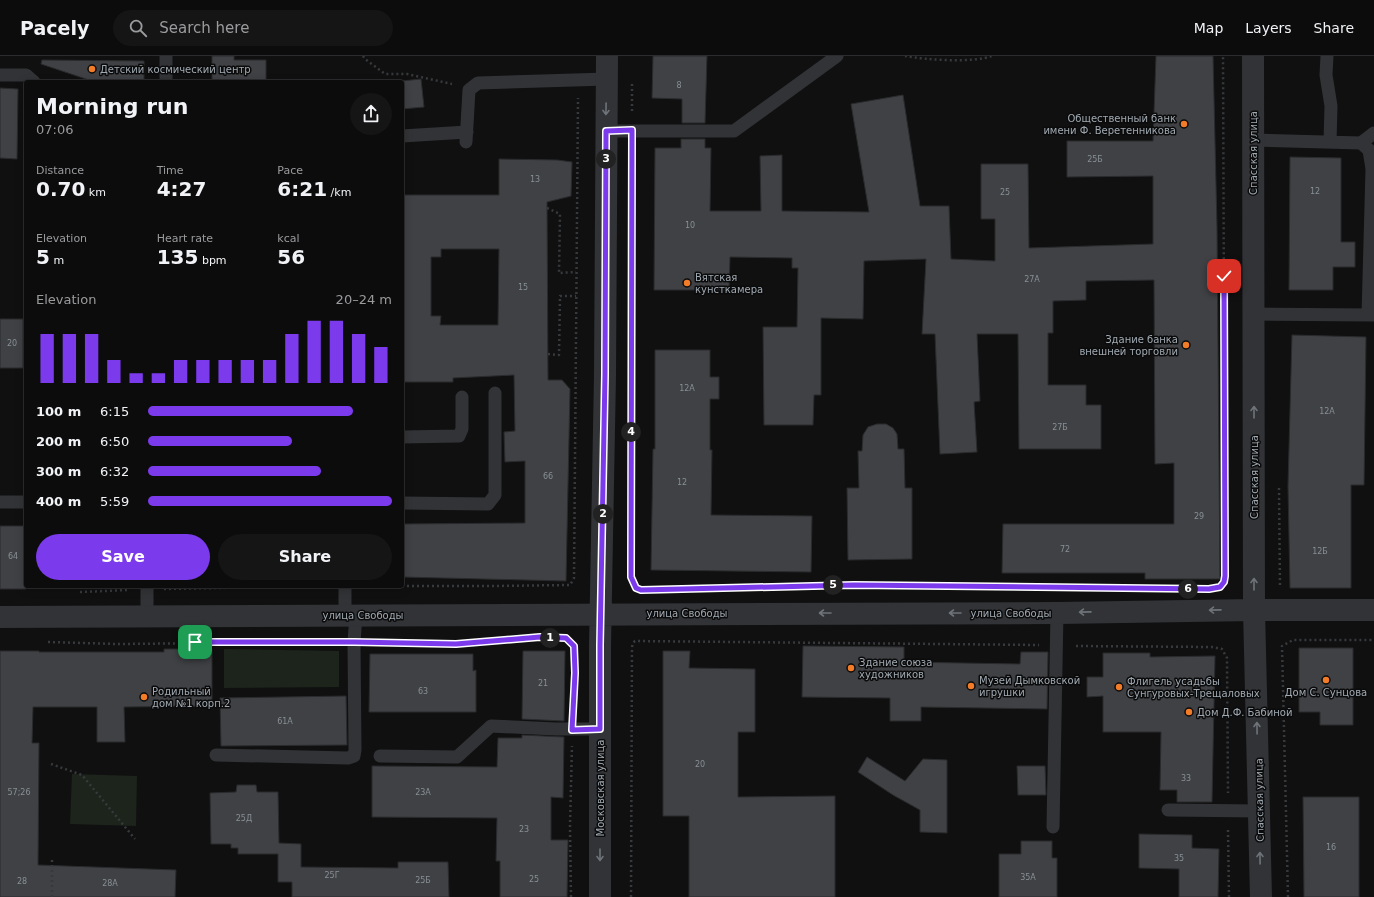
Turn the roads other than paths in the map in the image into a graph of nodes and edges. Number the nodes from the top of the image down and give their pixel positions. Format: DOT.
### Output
graph roads {
  1 [pos="166,56"];
  2 [pos="607,56"];
  3 [pos="837,56"];
  4 [pos="1253,56"];
  5 [pos="1327,56"];
  6 [pos="0,75"];
  7 [pos="607,78"];
  8 [pos="32,80"];
  9 [pos="166,80"];
  10 [pos="606,131"];
  11 [pos="1374,133"];
  12 [pos="404,136"];
  13 [pos="1253,140"];
  14 [pos="1330,142"];
  15 [pos="1368,148"];
  16 [pos="1254,314"];
  17 [pos="1371,315"];
  18 [pos="495,393"];
  19 [pos="462,397"];
  20 [pos="404,437"];
  21 [pos="0,502"];
  22 [pos="24,502"];
  23 [pos="404,503"];
  24 [pos="147,588"];
  25 [pos="344,588"];
  26 [pos="1254,610"];
  27 [pos="1374,610"];
  28 [pos="1057,613"];
  29 [pos="600,614"];
  30 [pos="351,615"];
  31 [pos="147,616"];
  32 [pos="0,617"];
  33 [pos="600,729"];
  34 [pos="216,755"];
  35 [pos="380,756"];
  36 [pos="1168,810"];
  37 [pos="1259,810"];
  38 [pos="1053,827"];
  39 [pos="600,897"];
  40 [pos="1261,897"];
  1 -- 9 [label="lane"];
  2 -- 7 [label="street, Московская улица"];
  3 -- 10 [label="lane"];
  4 -- 13 [label="street, Спасская улица"];
  5 -- 14 [label="lane"];
  6 -- 8 [label="lane"];
  7 -- 10 [label="street, Московская улица, one-way"];
  7 -- 12 [label="lane"];
  10 -- 29 [label="street, Московская улица"];
  11 -- 15 [label="lane"];
  13 -- 14 [label="lane"];
  13 -- 16 [label="street, Спасская улица"];
  14 -- 15 [label="lane"];
  15 -- 17 [label="lane"];
  16 -- 17 [label="lane"];
  26 -- 16 [label="street, Спасская улица, one-way"];
  18 -- 23 [label="lane"];
  19 -- 20 [label="lane"];
  21 -- 22 [label="lane"];
  24 -- 31 [label="lane"];
  25 -- 30 [label="lane"];
  26 -- 27 [label="street, улица Свободы"];
  26 -- 28 [label="street, улица Свободы, one-way"];
  37 -- 26 [label="street, Спасская улица, one-way"];
  28 -- 29 [label="street, улица Свободы, one-way"];
  28 -- 38 [label="lane"];
  29 -- 30 [label="street, улица Свободы"];
  29 -- 33 [label="street, Московская улица"];
  30 -- 31 [label="street, улица Свободы"];
  30 -- 34 [label="lane"];
  31 -- 32 [label="street, улица Свободы"];
  33 -- 35 [label="lane"];
  33 -- 39 [label="street, Московская улица, one-way"];
  36 -- 37 [label="lane"];
  40 -- 37 [label="street, Спасская улица, one-way"];
}
